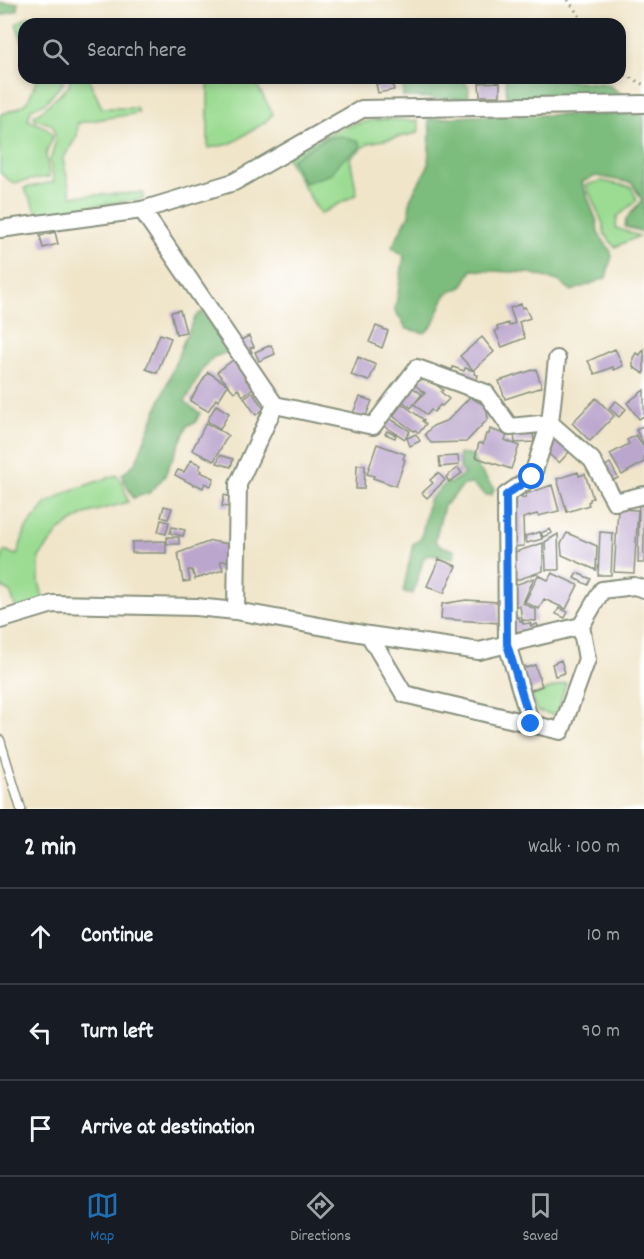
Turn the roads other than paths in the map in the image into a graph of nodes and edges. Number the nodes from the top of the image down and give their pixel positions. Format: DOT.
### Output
graph roads {
  1 [pos="644,104"];
  2 [pos="142,210"];
  3 [pos="0,229"];
  4 [pos="557,359"];
  5 [pos="275,405"];
  6 [pos="550,423"];
  7 [pos="644,495"];
  8 [pos="644,589"];
  9 [pos="236,611"];
  10 [pos="0,620"];
  11 [pos="581,626"];
  12 [pos="369,635"];
  13 [pos="507,644"];
  14 [pos="531,724"];
  15 [pos="0,740"];
  16 [pos="21,809"];
  1 -- 2 [label="street"];
  2 -- 3 [label="street"];
  2 -- 5 [label="street"];
  4 -- 6 [label="street"];
  5 -- 6 [label="street"];
  5 -- 9 [label="street"];
  6 -- 7 [label="street"];
  6 -- 13 [label="street"];
  8 -- 11 [label="street"];
  9 -- 10 [label="street"];
  9 -- 12 [label="street"];
  11 -- 13 [label="street"];
  11 -- 14 [label="street"];
  12 -- 13 [label="street"];
  12 -- 14 [label="street"];
  13 -- 14 [label="street"];
  15 -- 16 [label="lane"];
}
